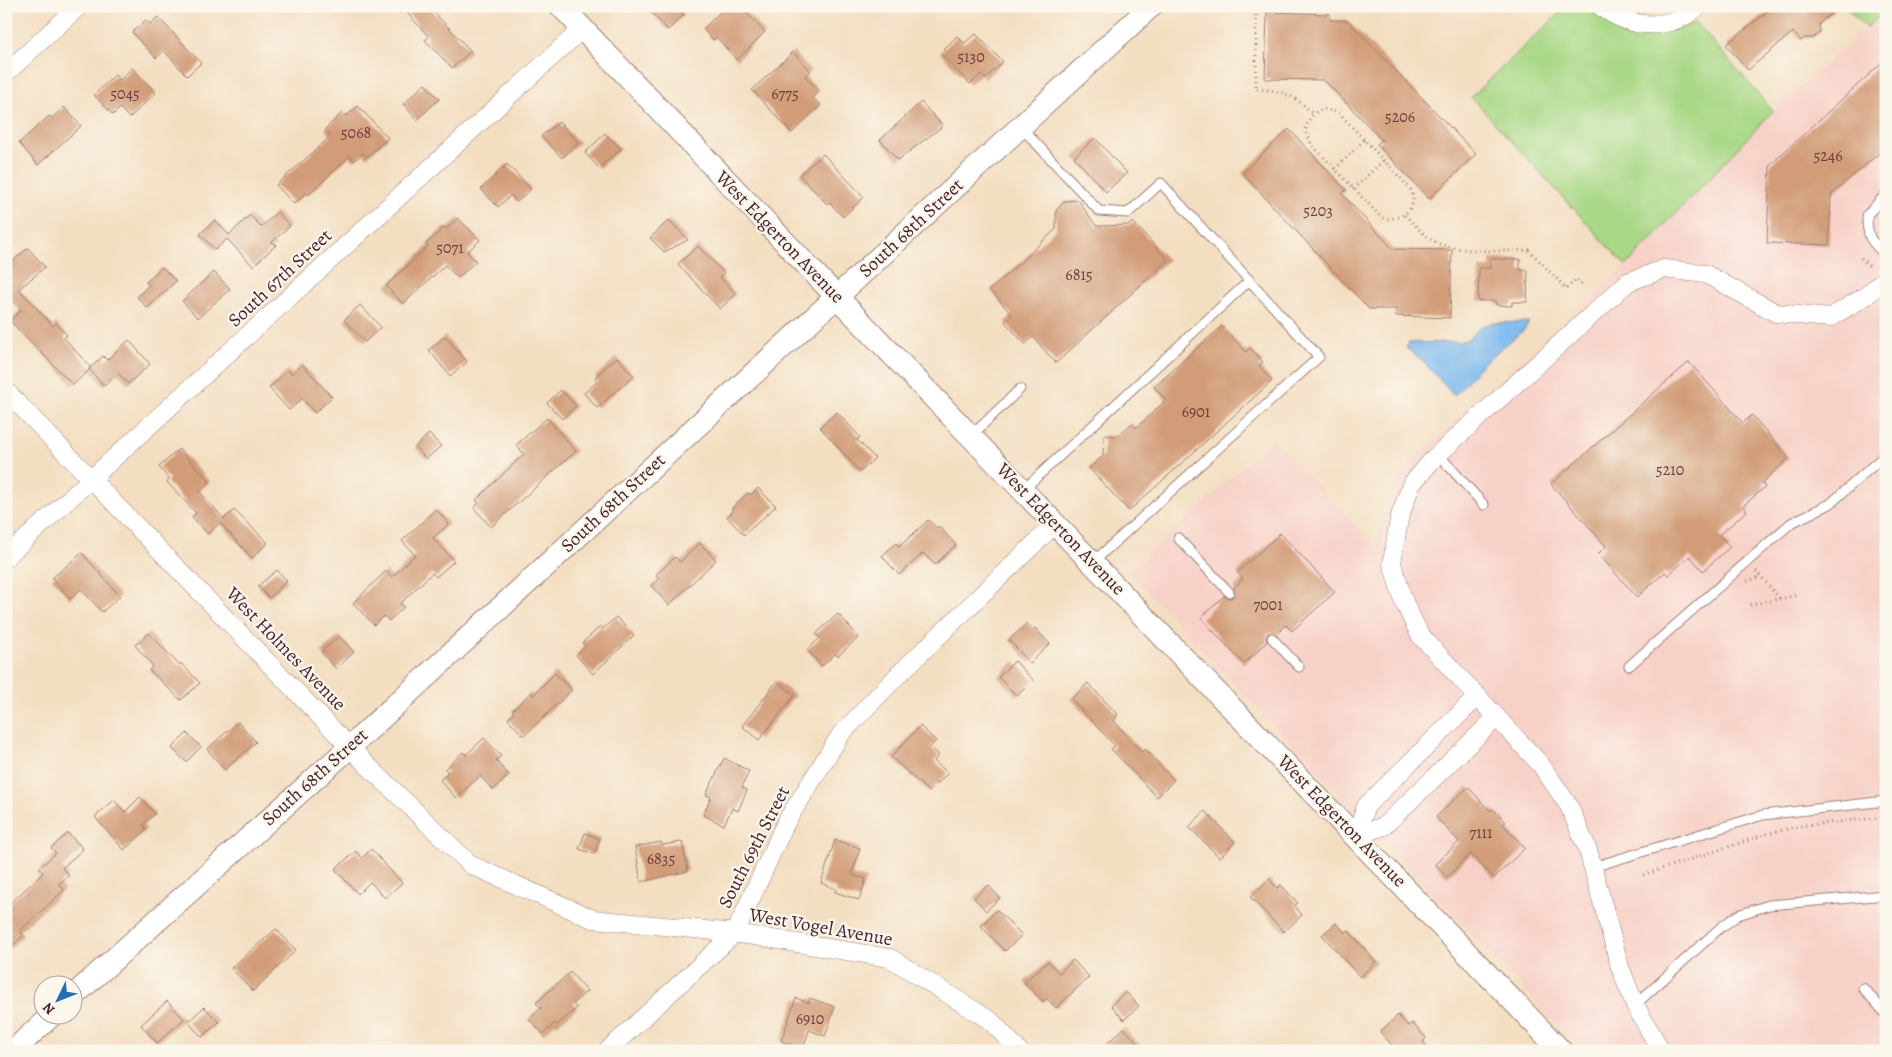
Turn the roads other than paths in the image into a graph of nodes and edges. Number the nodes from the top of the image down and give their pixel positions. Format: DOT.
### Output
graph roads {
  1 [pos="79,6"];
  2 [pos="561,6"];
  3 [pos="1151,6"];
  4 [pos="1600,6"];
  5 [pos="1699,6"];
  6 [pos="582,29"];
  7 [pos="6,73"];
  8 [pos="1020,127"];
  9 [pos="1886,194"];
  10 [pos="1886,256"];
  11 [pos="1886,278"];
  12 [pos="1250,280"];
  13 [pos="836,296"];
  14 [pos="1020,389"];
  15 [pos="6,391"];
  16 [pos="971,436"];
  17 [pos="1438,454"];
  18 [pos="1886,454"];
  19 [pos="91,480"];
  20 [pos="1023,490"];
  21 [pos="1484,505"];
  22 [pos="1056,523"];
  23 [pos="1178,538"];
  24 [pos="6,557"];
  25 [pos="1093,562"];
  26 [pos="1229,592"];
  27 [pos="1272,638"];
  28 [pos="1629,666"];
  29 [pos="1299,667"];
  30 [pos="1478,696"];
  31 [pos="1498,717"];
  32 [pos="350,746"];
  33 [pos="1886,801"];
  34 [pos="1356,836"];
  35 [pos="1593,867"];
  36 [pos="1886,894"];
  37 [pos="735,933"];
  38 [pos="82,988"];
  39 [pos="1863,988"];
  40 [pos="1635,1005"];
  41 [pos="1886,1014"];
  42 [pos="42,1024"];
  43 [pos="13,1051"];
  44 [pos="607,1051"];
  45 [pos="1019,1051"];
  46 [pos="1562,1051"];
  47 [pos="1661,1051"];
  1 -- 7 [label="street"];
  2 -- 6 [label="street, West Edgerton Avenue"];
  3 -- 8 [label="street, South 68th Street"];
  4 -- 5 [label="street"];
  6 -- 13 [label="street, West Edgerton Avenue"];
  6 -- 19 [label="street, South 67th Street"];
  8 -- 12 [label="lane"];
  8 -- 13 [label="street, South 68th Street"];
  9 -- 10 [label="lane"];
  11 -- 17 [label="street"];
  12 -- 20 [label="lane"];
  12 -- 25 [label="lane"];
  13 -- 16 [label="street, West Edgerton Avenue"];
  13 -- 32 [label="street, South 68th Street"];
  14 -- 16 [label="lane"];
  15 -- 19 [label="street, West Holmes Avenue"];
  16 -- 20 [label="street, West Edgerton Avenue"];
  17 -- 21 [label="lane"];
  17 -- 30 [label="street"];
  18 -- 28 [label="lane"];
  19 -- 24 [label="street, South 67th Street"];
  19 -- 32 [label="street, West Holmes Avenue"];
  20 -- 22 [label="street, West Edgerton Avenue"];
  22 -- 25 [label="street, West Edgerton Avenue"];
  22 -- 37 [label="street, South 69th Street"];
  23 -- 26 [label="lane"];
  25 -- 34 [label="street, West Edgerton Avenue"];
  27 -- 29 [label="lane"];
  30 -- 31 [label="street"];
  30 -- 34 [label="street"];
  31 -- 34 [label="street"];
  31 -- 35 [label="street"];
  32 -- 37 [label="street, West Holmes Avenue"];
  32 -- 38 [label="street, South 68th Street"];
  33 -- 35 [label="lane"];
  34 -- 46 [label="street, West Edgerton Avenue"];
  35 -- 40 [label="street"];
  36 -- 40 [label="lane"];
  37 -- 44 [label="street, South 69th Street"];
  37 -- 45 [label="street, West Vogel Avenue"];
  39 -- 41 [label="lane"];
  40 -- 47 [label="street"];
  42 -- 43 [label="street"];
}
